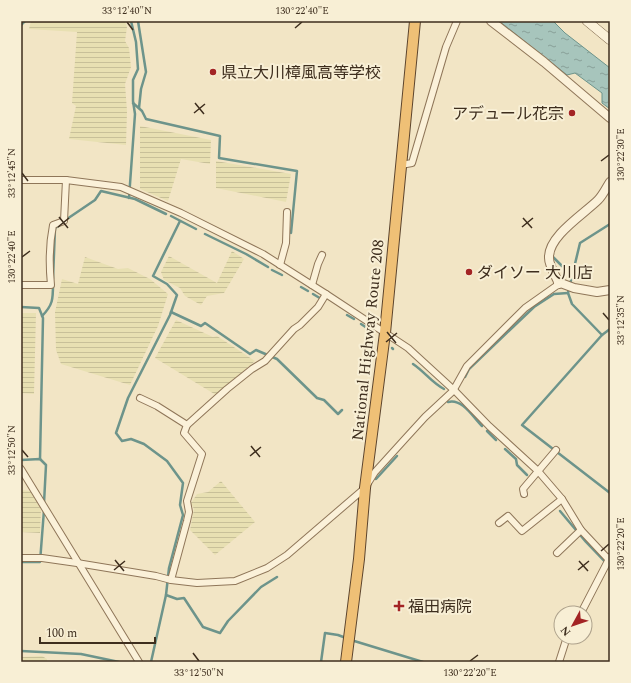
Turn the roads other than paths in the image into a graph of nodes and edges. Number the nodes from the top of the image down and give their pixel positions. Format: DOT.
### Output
graph roads {
  1 [pos="415,21"];
  2 [pos="457,21"];
  3 [pos="491,21"];
  4 [pos="587,21"];
  5 [pos="610,40"];
  6 [pos="610,118"];
  7 [pos="401,165"];
  8 [pos="21,180"];
  9 [pos="66,180"];
  10 [pos="610,182"];
  11 [pos="287,212"];
  12 [pos="322,255"];
  13 [pos="280,265"];
  14 [pos="558,283"];
  15 [pos="21,285"];
  16 [pos="312,285"];
  17 [pos="610,290"];
  18 [pos="326,294"];
  19 [pos="385,333"];
  20 [pos="453,390"];
  21 [pos="140,398"];
  22 [pos="187,425"];
  23 [pos="555,451"];
  24 [pos="21,469"];
  25 [pos="538,471"];
  26 [pos="365,488"];
  27 [pos="524,494"];
  28 [pos="562,499"];
  29 [pos="499,522"];
  30 [pos="581,530"];
  31 [pos="558,553"];
  32 [pos="21,558"];
  33 [pos="608,560"];
  34 [pos="77,563"];
  35 [pos="168,579"];
  36 [pos="584,605"];
  37 [pos="565,645"];
  38 [pos="139,662"];
  39 [pos="346,662"];
  40 [pos="558,662"];
  1 -- 7 [label="highway, National Highway Route 208"];
  2 -- 7 [label="street"];
  3 -- 6 [label="street"];
  4 -- 5 [label="main road"];
  7 -- 19 [label="highway, National Highway Route 208"];
  8 -- 9 [label="street"];
  9 -- 13 [label="street"];
  9 -- 15 [label="street"];
  10 -- 14 [label="street"];
  11 -- 13 [label="street"];
  12 -- 16 [label="street"];
  13 -- 16 [label="street"];
  14 -- 17 [label="street"];
  14 -- 20 [label="street"];
  16 -- 18 [label="street"];
  18 -- 19 [label="street"];
  18 -- 22 [label="street"];
  19 -- 20 [label="street"];
  19 -- 26 [label="highway, National Highway Route 208"];
  20 -- 25 [label="street"];
  20 -- 26 [label="street"];
  21 -- 22 [label="street"];
  22 -- 35 [label="street"];
  23 -- 25 [label="street"];
  24 -- 34 [label="street"];
  25 -- 27 [label="street"];
  25 -- 28 [label="street"];
  26 -- 35 [label="street"];
  26 -- 39 [label="highway, National Highway Route 208"];
  28 -- 29 [label="street"];
  28 -- 30 [label="street"];
  30 -- 31 [label="street"];
  30 -- 33 [label="street"];
  32 -- 34 [label="street"];
  33 -- 36 [label="street"];
  34 -- 35 [label="street"];
  34 -- 38 [label="street"];
  37 -- 40 [label="street"];
}
